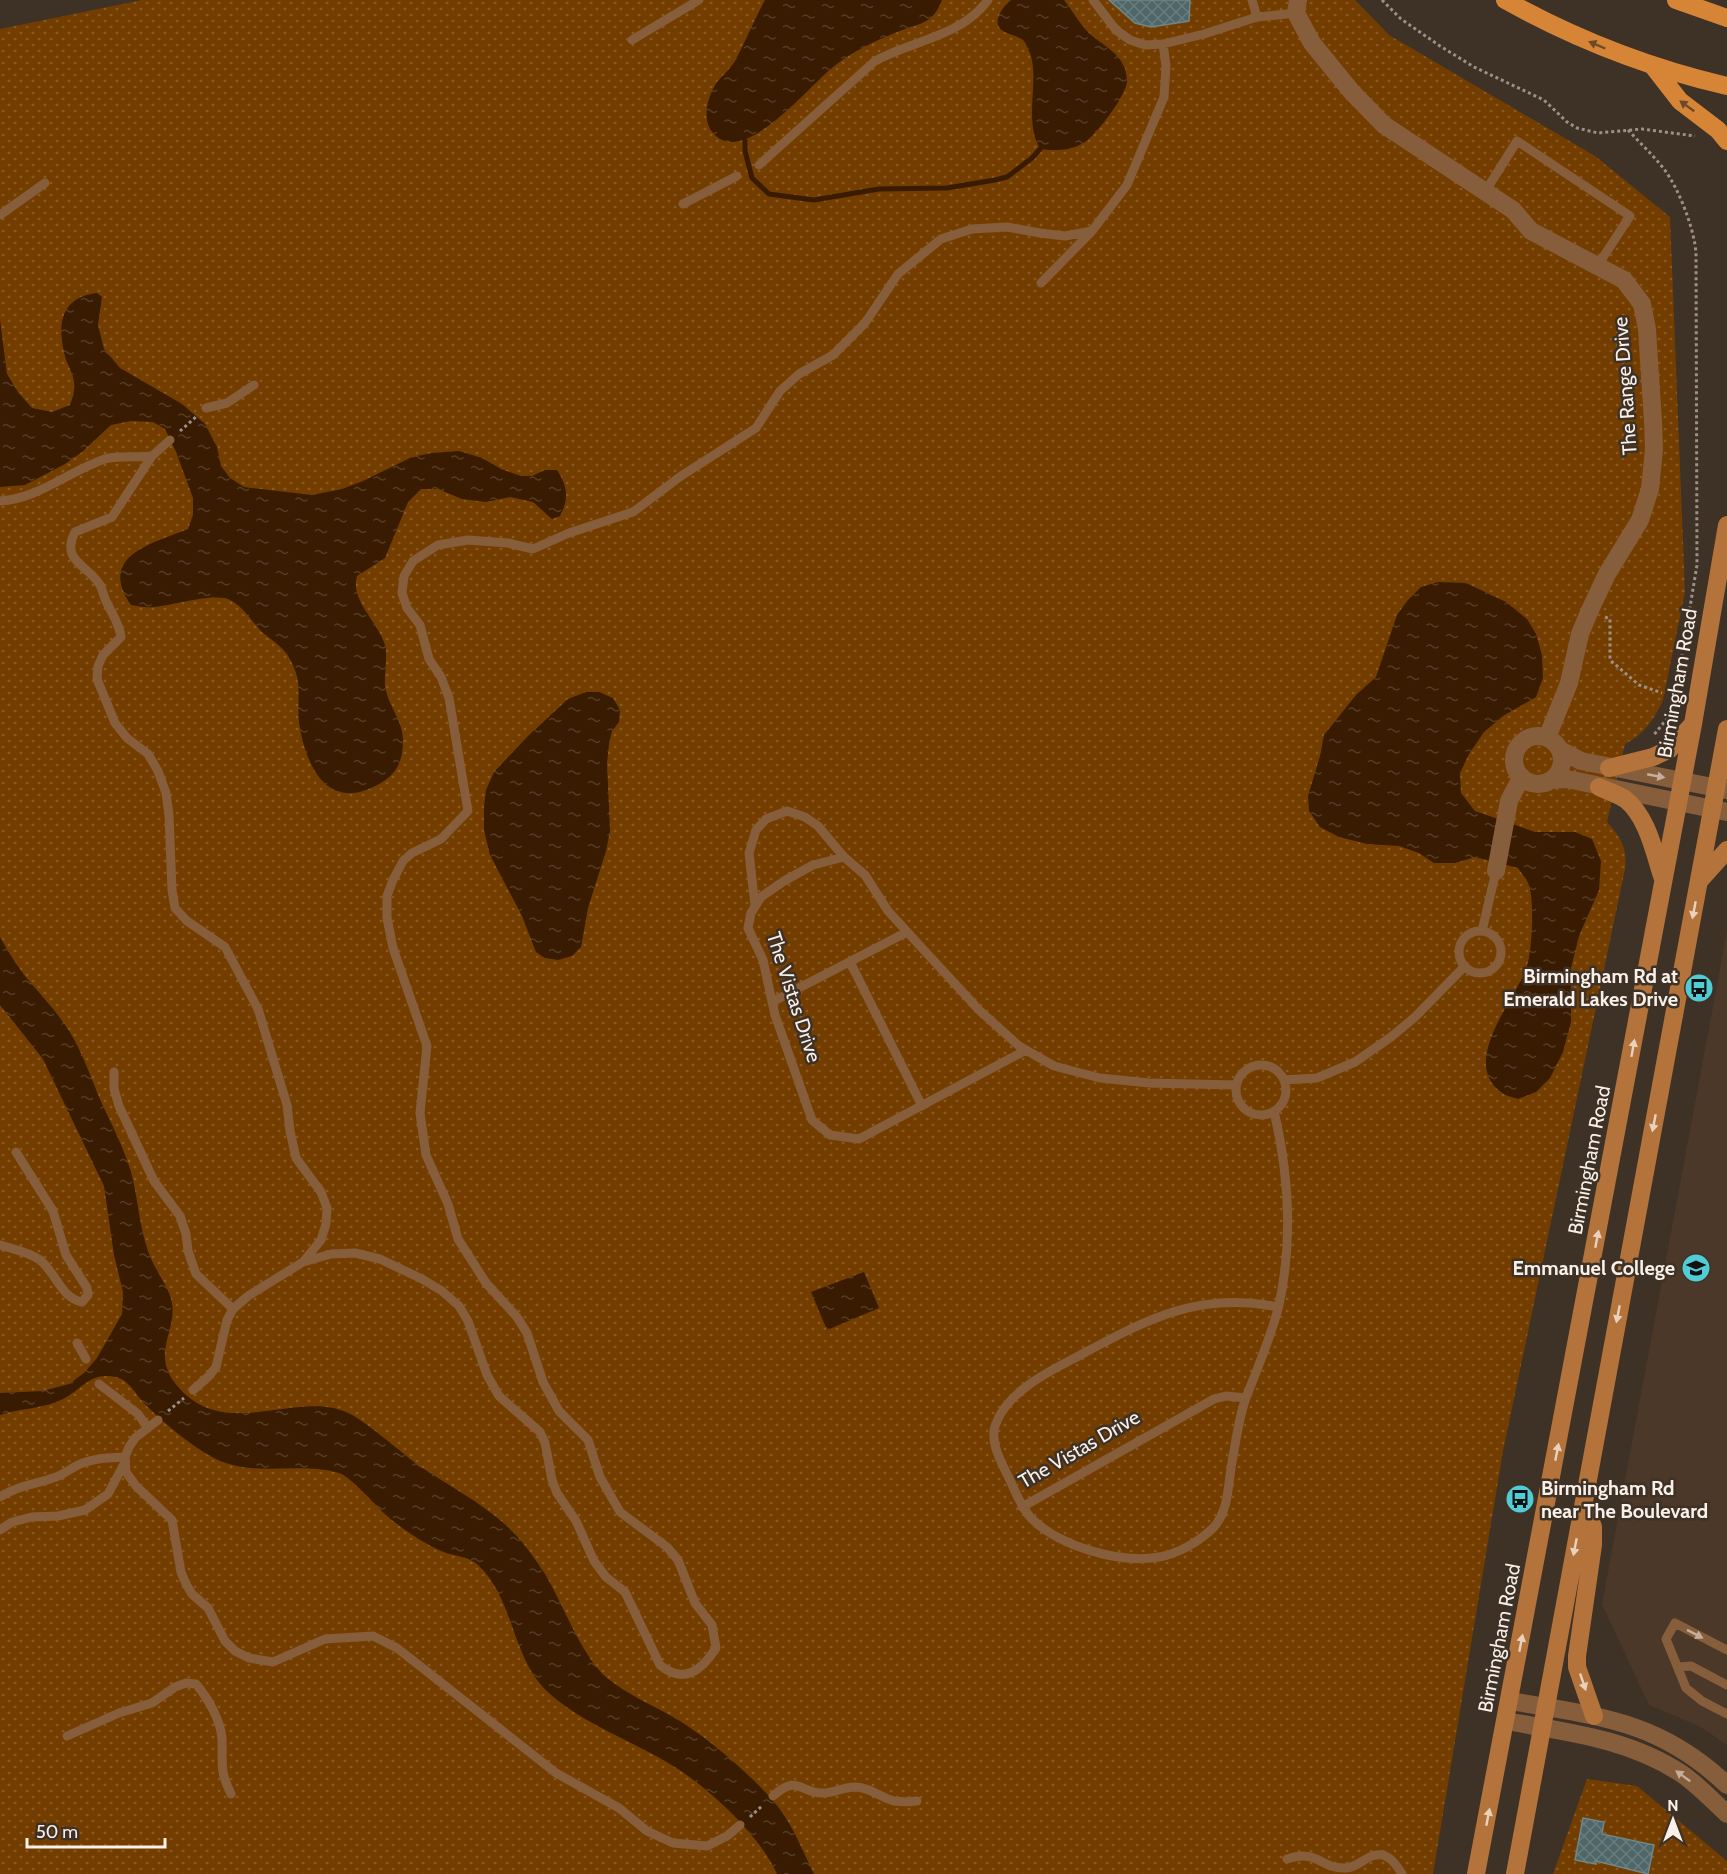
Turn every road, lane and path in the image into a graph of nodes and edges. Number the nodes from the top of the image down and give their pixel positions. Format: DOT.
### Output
graph roads {
  1 [pos="699,0"];
  2 [pos="988,0"];
  3 [pos="1093,0"];
  4 [pos="1252,0"];
  5 [pos="1382,0"];
  6 [pos="1505,0"];
  7 [pos="1676,0"];
  8 [pos="1297,6"];
  9 [pos="1257,17"];
  10 [pos="1727,18"];
  11 [pos="632,40"];
  12 [pos="1163,44"];
  13 [pos="1652,65"];
  14 [pos="1727,86"];
  15 [pos="1628,130"];
  16 [pos="1698,136"];
  17 [pos="1727,141"];
  18 [pos="759,165"];
  19 [pos="737,176"];
  20 [pos="45,183"];
  21 [pos="1485,192"];
  22 [pos="683,204"];
  23 [pos="0,215"];
  24 [pos="1092,231"];
  25 [pos="1598,265"];
  26 [pos="1041,283"];
  27 [pos="254,385"];
  28 [pos="206,408"];
  29 [pos="170,440"];
  30 [pos="152,456"];
  31 [pos="0,501"];
  32 [pos="1727,525"];
  33 [pos="1590,610"];
  34 [pos="1662,693"];
  35 [pos="1693,724"];
  36 [pos="1727,729"];
  37 [pos="1650,739"];
  38 [pos="1553,744"];
  39 [pos="1609,768"];
  40 [pos="1521,778"];
  41 [pos="1551,780"];
  42 [pos="1682,781"];
  43 [pos="1599,787"];
  44 [pos="1721,789"];
  45 [pos="1678,803"];
  46 [pos="1720,811"];
  47 [pos="1727,850"];
  48 [pos="844,857"];
  49 [pos="1496,871"];
  50 [pos="1663,880"];
  51 [pos="1699,880"];
  52 [pos="755,906"];
  53 [pos="1482,931"];
  54 [pos="907,932"];
  55 [pos="850,962"];
  56 [pos="1465,966"];
  57 [pos="772,1002"];
  58 [pos="1026,1050"];
  59 [pos="114,1072"];
  60 [pos="1284,1080"];
  61 [pos="1236,1085"];
  62 [pos="922,1106"];
  63 [pos="1274,1111"];
  64 [pos="16,1152"];
  65 [pos="0,1245"];
  66 [pos="303,1262"];
  67 [pos="1278,1307"];
  68 [pos="233,1309"];
  69 [pos="78,1343"];
  70 [pos="86,1359"];
  71 [pos="99,1384"];
  72 [pos="193,1390"];
  73 [pos="1246,1398"];
  74 [pos="158,1420"];
  75 [pos="148,1428"];
  76 [pos="125,1459"];
  77 [pos="0,1497"];
  78 [pos="1583,1502"];
  79 [pos="1022,1507"];
  80 [pos="0,1530"];
  81 [pos="1727,1650"];
  82 [pos="1678,1667"];
  83 [pos="1727,1685"];
  84 [pos="1510,1701"];
  85 [pos="1545,1707"];
  86 [pos="1727,1714"];
  87 [pos="1594,1716"];
  88 [pos="1506,1721"];
  89 [pos="1541,1727"];
  90 [pos="67,1736"];
  91 [pos="1727,1785"];
  92 [pos="231,1794"];
  93 [pos="773,1796"];
  94 [pos="917,1801"];
  95 [pos="1724,1807"];
  96 [pos="741,1825"];
  97 [pos="1287,1859"];
  98 [pos="1402,1874"];
  99 [pos="1476,1874"];
  100 [pos="1515,1874"];
  1 -- 11 [label="lane"];
  2 -- 18 [label="lane"];
  3 -- 12 [label="lane"];
  4 -- 9 [label="lane"];
  5 -- 15 [label="path"];
  13 -- 6 [label="main road, one-way"];
  7 -- 10 [label="main road"];
  8 -- 9 [label="lane"];
  8 -- 21 [label="street, The Range Drive"];
  9 -- 12 [label="lane"];
  12 -- 24 [label="lane"];
  13 -- 14 [label="main road"];
  17 -- 13 [label="main road, one-way"];
  15 -- 16 [label="path"];
  15 -- 37 [label="path"];
  19 -- 22 [label="lane"];
  20 -- 23 [label="lane"];
  21 -- 25 [label="street, The Range Drive"];
  21 -- 25 [label="lane"];
  24 -- 26 [label="lane"];
  24 -- 66 [label="lane"];
  25 -- 33 [label="street, The Range Drive"];
  27 -- 28 [label="lane"];
  28 -- 29 [label="path"];
  29 -- 30 [label="lane"];
  30 -- 31 [label="lane"];
  30 -- 66 [label="lane"];
  32 -- 35 [label="street, Birmingham Road"];
  33 -- 34 [label="path"];
  33 -- 38 [label="street, The Range Drive"];
  35 -- 39 [label="street"];
  35 -- 42 [label="street, Birmingham Road"];
  36 -- 44 [label="street"];
  38 -- 39 [label="street"];
  38 -- 40 [label="street"];
  38 -- 41 [label="street"];
  39 -- 42 [label="street, one-way"];
  40 -- 41 [label="street"];
  40 -- 49 [label="street"];
  41 -- 43 [label="street"];
  42 -- 44 [label="street"];
  42 -- 45 [label="street, Birmingham Road"];
  43 -- 45 [label="street"];
  43 -- 50 [label="street"];
  44 -- 46 [label="street"];
  45 -- 46 [label="street"];
  45 -- 50 [label="street, Birmingham Road"];
  46 -- 51 [label="street"];
  47 -- 51 [label="street"];
  48 -- 52 [label="lane"];
  48 -- 52 [label="lane, The Vistas Drive"];
  48 -- 54 [label="lane"];
  49 -- 53 [label="lane"];
  84 -- 50 [label="street, Birmingham Road, one-way"];
  51 -- 78 [label="street, one-way"];
  52 -- 57 [label="lane, The Vistas Drive"];
  53 -- 56 [label="lane"];
  53 -- 56 [label="lane"];
  54 -- 55 [label="lane"];
  54 -- 58 [label="lane"];
  55 -- 57 [label="lane"];
  55 -- 62 [label="lane"];
  56 -- 60 [label="lane"];
  57 -- 62 [label="lane, The Vistas Drive"];
  58 -- 61 [label="lane"];
  58 -- 62 [label="lane, The Vistas Drive"];
  59 -- 68 [label="lane"];
  60 -- 61 [label="lane"];
  60 -- 63 [label="lane"];
  61 -- 63 [label="lane"];
  63 -- 67 [label="lane, The Vistas Drive"];
  64 -- 65 [label="lane"];
  66 -- 68 [label="lane"];
  67 -- 73 [label="lane, The Vistas Drive"];
  67 -- 79 [label="lane"];
  68 -- 72 [label="lane"];
  69 -- 70 [label="lane"];
  71 -- 75 [label="lane"];
  72 -- 74 [label="path"];
  73 -- 79 [label="lane, The Vistas Drive"];
  73 -- 79 [label="lane, The Vistas Drive"];
  74 -- 75 [label="lane"];
  75 -- 76 [label="lane"];
  76 -- 77 [label="lane"];
  76 -- 80 [label="lane"];
  76 -- 96 [label="lane"];
  78 -- 85 [label="street, one-way"];
  78 -- 87 [label="street, one-way"];
  82 -- 81 [label="lane, one-way"];
  82 -- 83 [label="lane"];
  82 -- 86 [label="lane"];
  84 -- 85 [label="street"];
  84 -- 88 [label="street, Birmingham Road"];
  85 -- 87 [label="street"];
  85 -- 89 [label="street"];
  87 -- 91 [label="street"];
  88 -- 89 [label="street"];
  99 -- 88 [label="street, Birmingham Road, one-way"];
  95 -- 89 [label="street, one-way"];
  89 -- 100 [label="street"];
  90 -- 92 [label="lane"];
  93 -- 94 [label="lane"];
  93 -- 96 [label="path"];
  97 -- 98 [label="lane"];
}
